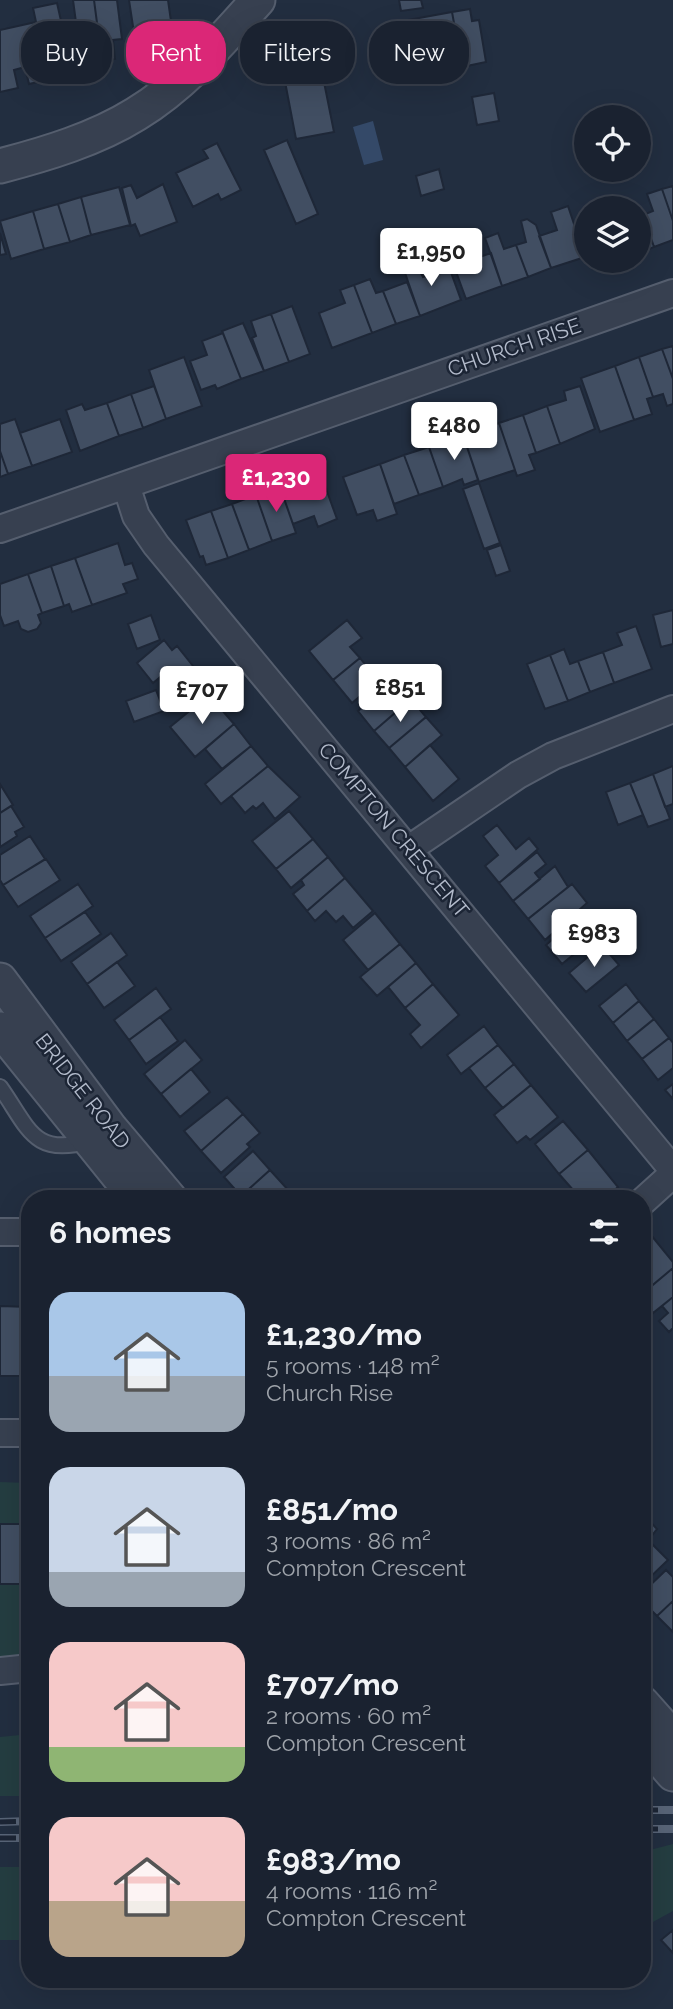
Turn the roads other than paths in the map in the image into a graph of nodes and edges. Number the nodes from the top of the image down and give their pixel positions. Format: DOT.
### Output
graph roads {
  1 [pos="258,0"];
  2 [pos="0,166"];
  3 [pos="673,293"];
  4 [pos="125,485"];
  5 [pos="0,529"];
  6 [pos="673,709"];
  7 [pos="410,849"];
  8 [pos="0,980"];
  9 [pos="0,1029"];
  10 [pos="0,1087"];
  11 [pos="89,1141"];
  12 [pos="673,1172"];
  13 [pos="122,1190"];
  14 [pos="162,1190"];
  15 [pos="651,1193"];
  16 [pos="0,1232"];
  17 [pos="21,1232"];
  18 [pos="0,1433"];
  19 [pos="21,1433"];
  20 [pos="21,1669"];
  21 [pos="0,1671"];
  22 [pos="651,1713"];
  23 [pos="673,1738"];
  24 [pos="651,1748"];
  25 [pos="673,1774"];
  1 -- 2 [label="street"];
  3 -- 4 [label="street, CHURCH RISE"];
  4 -- 5 [label="street, CHURCH RISE"];
  4 -- 7 [label="street, COMPTON CRESCENT"];
  6 -- 7 [label="street"];
  7 -- 12 [label="street, COMPTON CRESCENT"];
  8 -- 14 [label="street, BRIDGE ROAD"];
  9 -- 11 [label="street, BRIDGE ROAD"];
  10 -- 11 [label="lane"];
  11 -- 13 [label="street, BRIDGE ROAD"];
  12 -- 15 [label="street"];
  16 -- 17 [label="street"];
  18 -- 19 [label="street"];
  20 -- 21 [label="street"];
  22 -- 23 [label="street"];
  24 -- 25 [label="street"];
}
